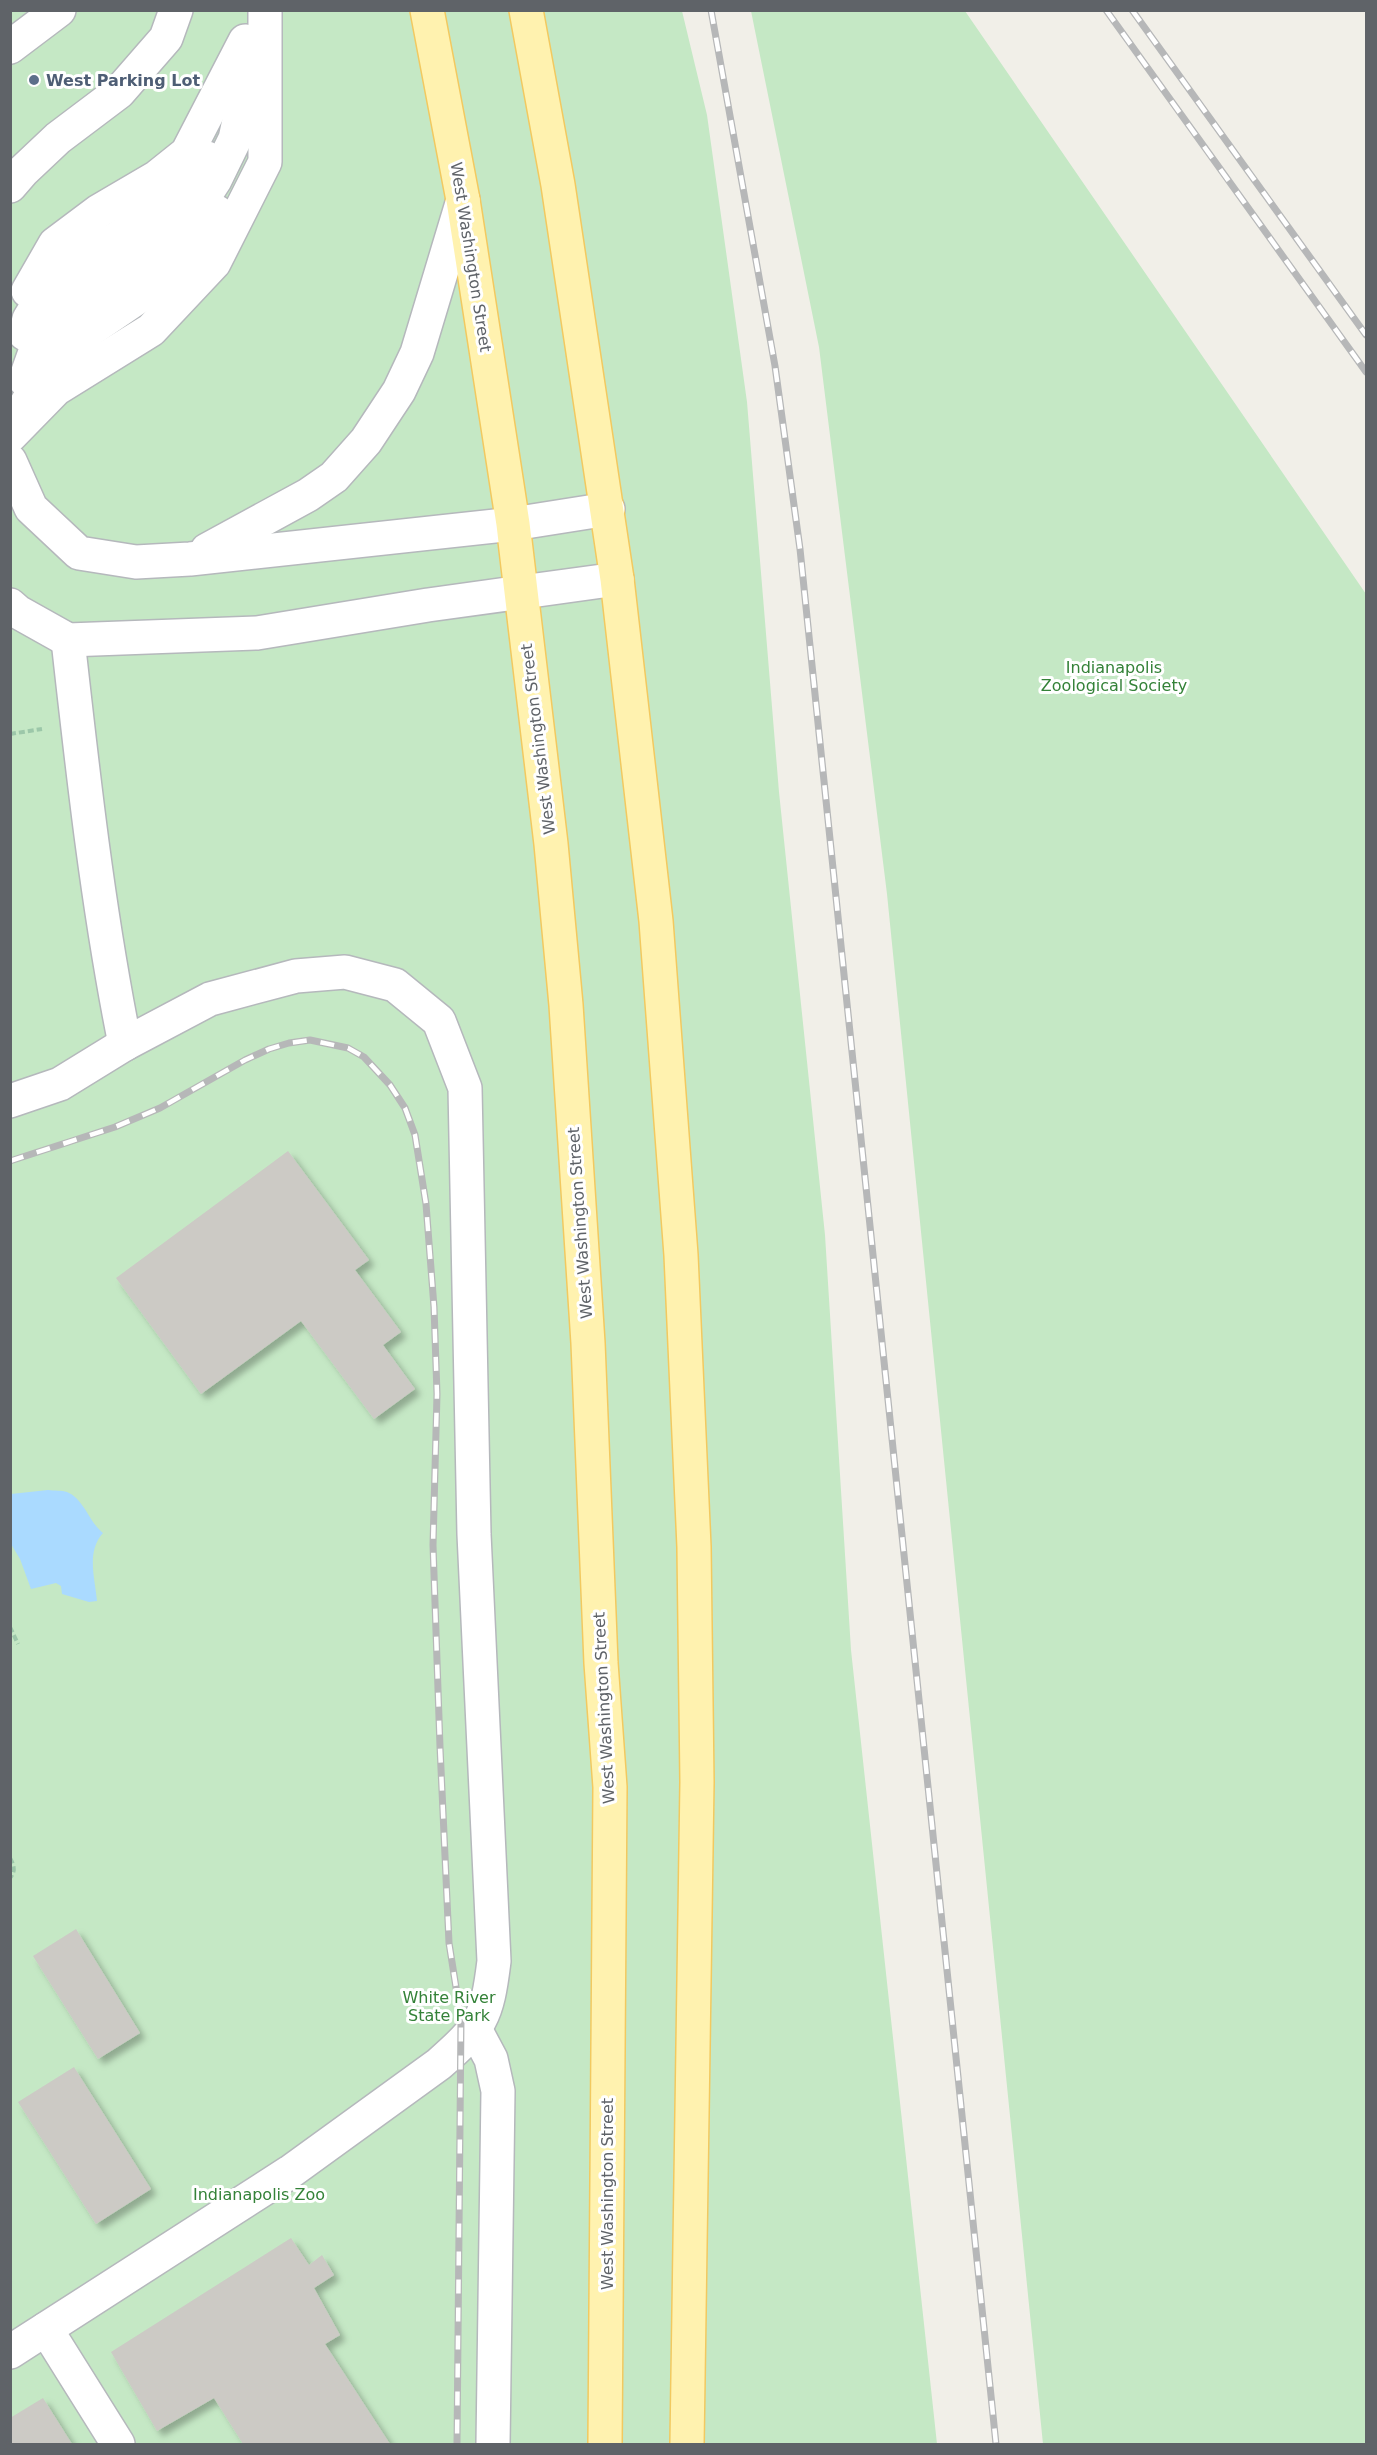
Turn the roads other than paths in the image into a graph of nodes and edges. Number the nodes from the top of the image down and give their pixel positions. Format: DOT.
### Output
graph roads {
  1 [pos="58,10"];
  2 [pos="176,10"];
  3 [pos="263,10"];
  4 [pos="427,10"];
  5 [pos="526,10"];
  6 [pos="10,47"];
  7 [pos="10,186"];
  8 [pos="463,200"];
  9 [pos="10,321"];
  10 [pos="10,406"];
  11 [pos="10,421"];
  12 [pos="10,431"];
  13 [pos="10,436"];
  14 [pos="10,461"];
  15 [pos="608,509"];
  16 [pos="513,524"];
  17 [pos="190,559"];
  18 [pos="616,579"];
  19 [pos="522,593"];
  20 [pos="10,605"];
  21 [pos="68,640"];
  22 [pos="125,1044"];
  23 [pos="10,1101"];
  24 [pos="475,2029"];
  25 [pos="46,2330"];
  26 [pos="10,2352"];
  27 [pos="118,2445"];
  28 [pos="493,2445"];
  29 [pos="605,2445"];
  30 [pos="687,2445"];
  1 -- 6 [label="lane"];
  2 -- 7 [label="lane"];
  3 -- 9 [label="lane"];
  3 -- 10 [label="lane"];
  3 -- 11 [label="lane"];
  3 -- 12 [label="lane"];
  3 -- 13 [label="lane"];
  4 -- 8 [label="main road, West Washington Street"];
  5 -- 15 [label="main road"];
  8 -- 16 [label="main road, West Washington Street"];
  8 -- 17 [label="lane"];
  14 -- 17 [label="lane"];
  15 -- 16 [label="lane"];
  15 -- 18 [label="main road"];
  16 -- 17 [label="lane"];
  16 -- 19 [label="main road, West Washington Street"];
  18 -- 19 [label="lane"];
  18 -- 30 [label="main road"];
  19 -- 21 [label="lane"];
  19 -- 29 [label="main road, West Washington Street"];
  20 -- 21 [label="lane"];
  21 -- 22 [label="lane"];
  22 -- 23 [label="lane"];
  22 -- 24 [label="lane"];
  24 -- 25 [label="lane"];
  24 -- 28 [label="lane"];
  25 -- 26 [label="lane"];
  25 -- 27 [label="lane"];
}
